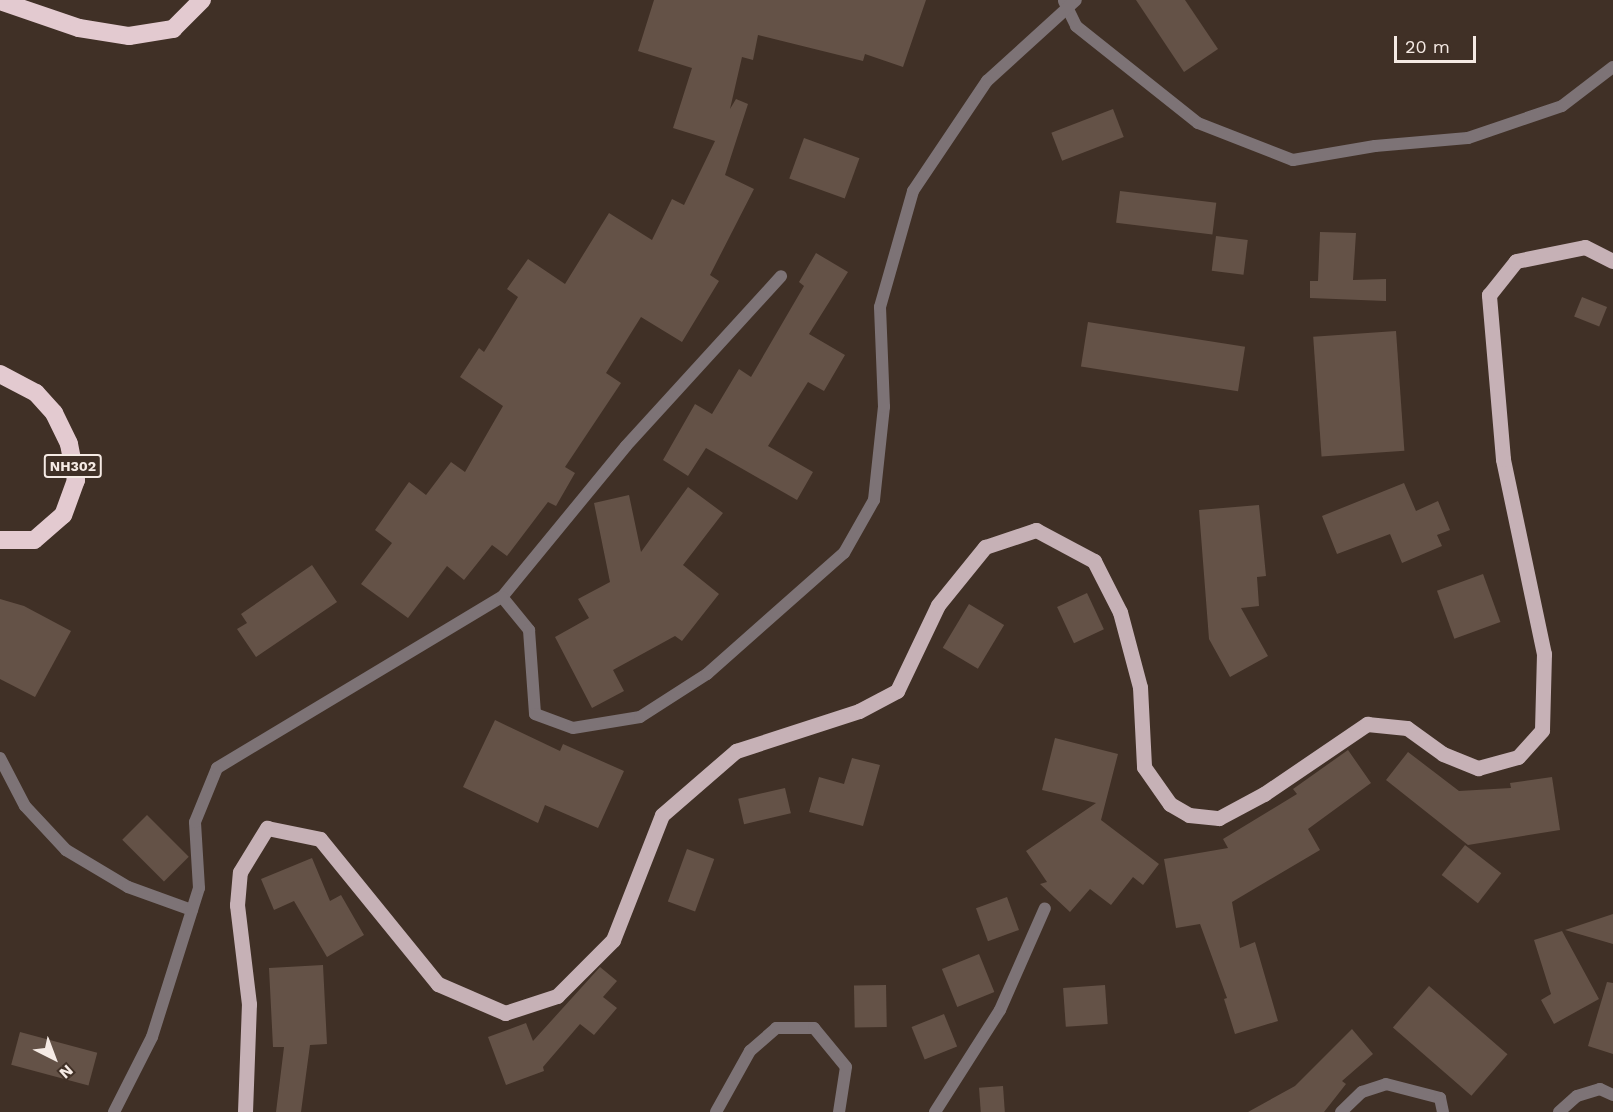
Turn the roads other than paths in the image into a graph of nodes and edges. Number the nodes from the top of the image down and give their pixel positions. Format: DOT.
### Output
graph roads {
  1 [pos="202,0"];
  2 [pos="0,1"];
  3 [pos="1069,2"];
  4 [pos="1613,67"];
  5 [pos="1613,261"];
  6 [pos="781,276"];
  7 [pos="0,374"];
  8 [pos="0,540"];
  9 [pos="502,597"];
  10 [pos="0,758"];
  11 [pos="1045,908"];
  12 [pos="192,910"];
  13 [pos="1613,1095"];
  14 [pos="114,1112"];
  15 [pos="245,1112"];
  16 [pos="716,1112"];
  17 [pos="839,1112"];
  18 [pos="935,1112"];
  19 [pos="1341,1112"];
  20 [pos="1443,1112"];
  21 [pos="1559,1112"];
  1 -- 2 [label="highway"];
  3 -- 4 [label="street"];
  3 -- 9 [label="street"];
  5 -- 15 [label="main road"];
  6 -- 9 [label="street"];
  7 -- 8 [label="highway, NH302"];
  9 -- 12 [label="street"];
  10 -- 12 [label="street"];
  11 -- 18 [label="street"];
  12 -- 14 [label="street"];
  13 -- 21 [label="street"];
  16 -- 17 [label="street"];
  19 -- 20 [label="street"];
}
